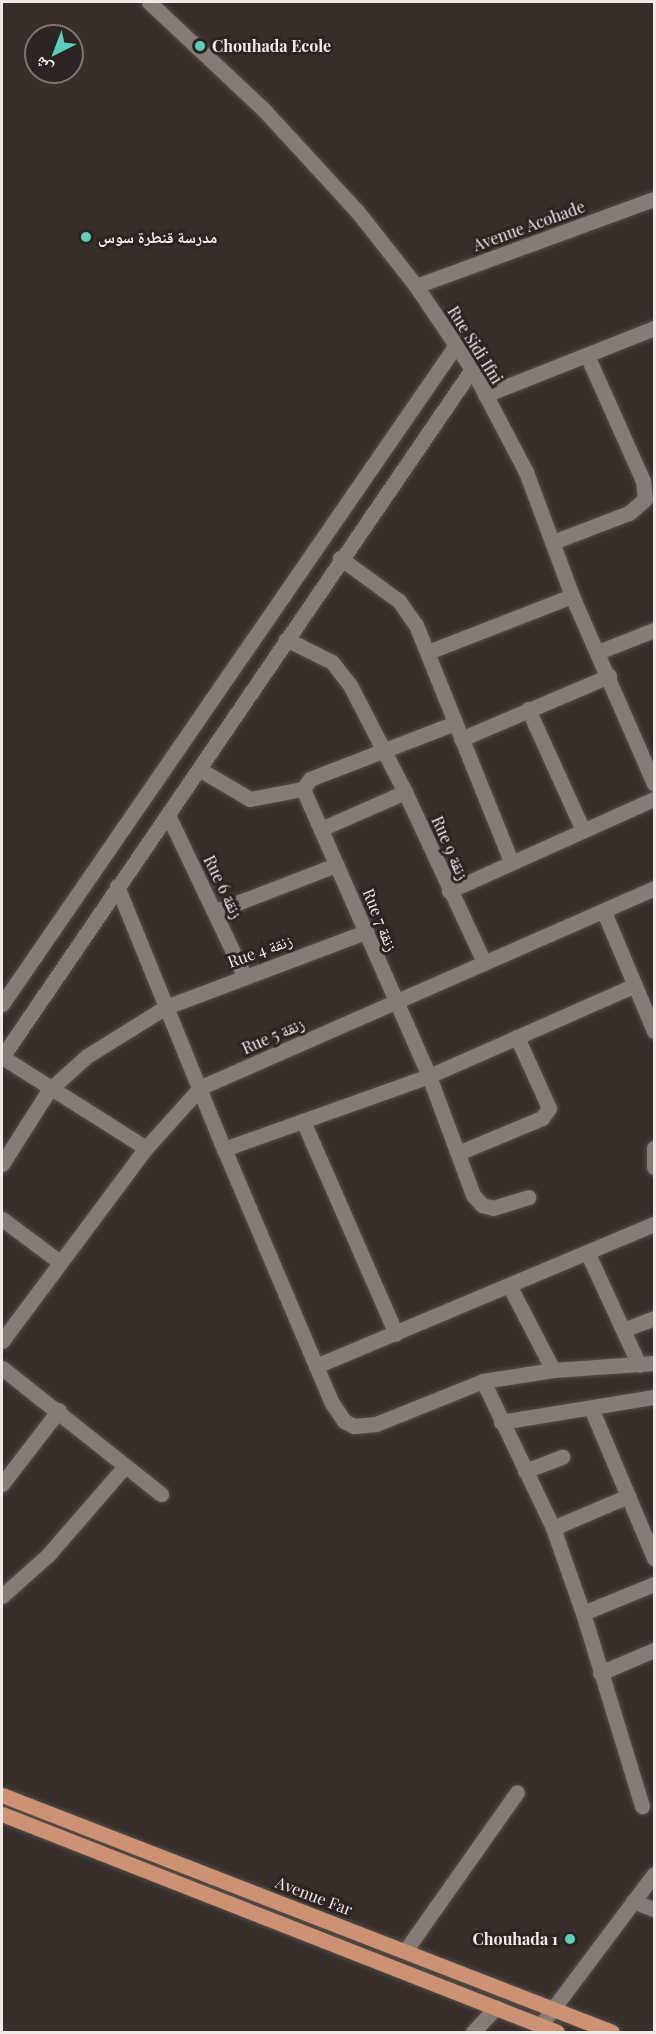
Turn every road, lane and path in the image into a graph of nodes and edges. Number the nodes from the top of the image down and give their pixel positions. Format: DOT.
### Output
graph roads {
  1 [pos="149,2"];
  2 [pos="654,199"];
  3 [pos="416,286"];
  4 [pos="654,328"];
  5 [pos="456,345"];
  6 [pos="587,355"];
  7 [pos="472,369"];
  8 [pos="485,395"];
  9 [pos="649,479"];
  10 [pos="553,542"];
  11 [pos="340,558"];
  12 [pos="572,596"];
  13 [pos="654,630"];
  14 [pos="286,639"];
  15 [pos="428,652"];
  16 [pos="598,652"];
  17 [pos="609,676"];
  18 [pos="528,709"];
  19 [pos="455,723"];
  20 [pos="461,739"];
  21 [pos="382,749"];
  22 [pos="199,769"];
  23 [pos="307,784"];
  24 [pos="654,784"];
  25 [pos="405,792"];
  26 [pos="654,799"];
  27 [pos="168,815"];
  28 [pos="323,828"];
  29 [pos="583,830"];
  30 [pos="511,861"];
  31 [pos="336,865"];
  32 [pos="117,886"];
  33 [pos="654,888"];
  34 [pos="449,891"];
  35 [pos="216,911"];
  36 [pos="604,912"];
  37 [pos="366,932"];
  38 [pos="484,962"];
  39 [pos="244,975"];
  40 [pos="635,985"];
  41 [pos="395,1003"];
  42 [pos="2,1004"];
  43 [pos="166,1007"];
  44 [pos="654,1031"];
  45 [pos="517,1037"];
  46 [pos="2,1057"];
  47 [pos="429,1076"];
  48 [pos="201,1087"];
  49 [pos="49,1090"];
  50 [pos="303,1121"];
  51 [pos="146,1148"];
  52 [pos="654,1148"];
  53 [pos="224,1149"];
  54 [pos="458,1153"];
  55 [pos="2,1164"];
  56 [pos="654,1167"];
  57 [pos="528,1197"];
  58 [pos="2,1219"];
  59 [pos="654,1224"];
  60 [pos="588,1254"];
  61 [pos="60,1262"];
  62 [pos="510,1287"];
  63 [pos="654,1318"];
  64 [pos="623,1330"];
  65 [pos="396,1334"];
  66 [pos="2,1341"];
  67 [pos="647,1364"];
  68 [pos="316,1366"];
  69 [pos="2,1368"];
  70 [pos="553,1370"];
  71 [pos="483,1381"];
  72 [pos="654,1397"];
  73 [pos="591,1408"];
  74 [pos="59,1410"];
  75 [pos="501,1422"];
  76 [pos="562,1457"];
  77 [pos="125,1466"];
  78 [pos="525,1471"];
  79 [pos="2,1485"];
  80 [pos="161,1494"];
  81 [pos="628,1496"];
  82 [pos="553,1528"];
  83 [pos="653,1551"];
  84 [pos="654,1584"];
  85 [pos="2,1596"];
  86 [pos="584,1613"];
  87 [pos="654,1650"];
  88 [pos="600,1673"];
  89 [pos="517,1792"];
  90 [pos="2,1795"];
  91 [pos="642,1806"];
  92 [pos="2,1814"];
  93 [pos="654,1874"];
  94 [pos="633,1901"];
  95 [pos="654,1909"];
  96 [pos="405,1951"];
  97 [pos="496,2007"];
  98 [pos="552,2008"];
  99 [pos="540,2026"];
  100 [pos="473,2032"];
  101 [pos="557,2032"];
  102 [pos="612,2032"];
  1 -- 3 [label="street, Rue Sidi Ifni"];
  2 -- 3 [label="street, Avenue Acohade"];
  3 -- 5 [label="street, Rue Sidi Ifni"];
  4 -- 6 [label="street"];
  5 -- 7 [label="street, Rue Sidi Ifni"];
  5 -- 42 [label="street"];
  6 -- 8 [label="street"];
  6 -- 9 [label="street"];
  7 -- 8 [label="street, Rue Sidi Ifni"];
  7 -- 11 [label="street"];
  8 -- 10 [label="street, Rue Sidi Ifni"];
  9 -- 10 [label="street"];
  10 -- 12 [label="street, Rue Sidi Ifni"];
  11 -- 14 [label="street"];
  11 -- 15 [label="street"];
  12 -- 15 [label="street"];
  12 -- 16 [label="street, Rue Sidi Ifni"];
  13 -- 16 [label="street"];
  14 -- 21 [label="street"];
  14 -- 22 [label="street"];
  15 -- 19 [label="street"];
  16 -- 17 [label="street, Rue Sidi Ifni"];
  17 -- 18 [label="street"];
  17 -- 24 [label="street, Rue Sidi Ifni"];
  18 -- 20 [label="street"];
  18 -- 29 [label="street"];
  19 -- 20 [label="street"];
  19 -- 21 [label="street"];
  20 -- 30 [label="street"];
  21 -- 23 [label="street"];
  21 -- 25 [label="street, Rue 9 زنقة"];
  22 -- 23 [label="street"];
  22 -- 27 [label="street"];
  23 -- 28 [label="street, Rue 7 زنقة"];
  25 -- 28 [label="street"];
  25 -- 34 [label="street, Rue 9 زنقة"];
  26 -- 29 [label="street"];
  27 -- 32 [label="street"];
  27 -- 35 [label="street, Rue 6 زنقة"];
  28 -- 31 [label="street, Rue 7 زنقة"];
  29 -- 30 [label="street"];
  30 -- 34 [label="street"];
  31 -- 35 [label="street"];
  31 -- 37 [label="street, Rue 7 زنقة"];
  32 -- 43 [label="street"];
  32 -- 46 [label="street"];
  33 -- 36 [label="street, Rue 5 زنقة"];
  34 -- 38 [label="street, Rue 9 زنقة"];
  35 -- 39 [label="street, Rue 6 زنقة"];
  36 -- 38 [label="street, Rue 5 زنقة"];
  36 -- 40 [label="street"];
  37 -- 39 [label="street, Rue 4 زنقة"];
  37 -- 41 [label="street, Rue 7 زنقة"];
  38 -- 41 [label="street, Rue 5 زنقة"];
  39 -- 43 [label="street, Rue 4 زنقة"];
  40 -- 44 [label="street"];
  40 -- 45 [label="street"];
  41 -- 47 [label="street, Rue 7 زنقة"];
  41 -- 48 [label="street, Rue 5 زنقة"];
  43 -- 48 [label="street"];
  43 -- 49 [label="street, Rue 4 زنقة"];
  45 -- 47 [label="street"];
  45 -- 54 [label="street"];
  46 -- 49 [label="street"];
  47 -- 50 [label="street"];
  47 -- 54 [label="street, Rue 7 زنقة"];
  48 -- 51 [label="street, Rue 5 زنقة"];
  48 -- 53 [label="street"];
  49 -- 51 [label="street"];
  49 -- 55 [label="street, Rue 4 زنقة"];
  50 -- 53 [label="street"];
  50 -- 65 [label="street"];
  51 -- 61 [label="street, Rue 5 زنقة"];
  52 -- 56 [label="street"];
  53 -- 68 [label="street"];
  54 -- 57 [label="street, Rue 7 زنقة"];
  58 -- 61 [label="street"];
  59 -- 60 [label="street"];
  60 -- 62 [label="street"];
  60 -- 64 [label="street"];
  61 -- 66 [label="street, Rue 5 زنقة"];
  62 -- 65 [label="street"];
  62 -- 70 [label="street"];
  63 -- 64 [label="street"];
  64 -- 67 [label="street"];
  65 -- 68 [label="street"];
  67 -- 70 [label="street"];
  68 -- 71 [label="street"];
  69 -- 74 [label="street"];
  70 -- 71 [label="street"];
  71 -- 75 [label="street"];
  72 -- 73 [label="street"];
  73 -- 75 [label="street"];
  73 -- 81 [label="street"];
  74 -- 77 [label="street"];
  74 -- 79 [label="street"];
  75 -- 78 [label="street"];
  76 -- 78 [label="street"];
  77 -- 80 [label="street"];
  77 -- 85 [label="street"];
  78 -- 82 [label="street"];
  81 -- 82 [label="street"];
  81 -- 83 [label="street"];
  82 -- 86 [label="street"];
  84 -- 86 [label="street"];
  86 -- 88 [label="street"];
  87 -- 88 [label="street"];
  88 -- 91 [label="street"];
  89 -- 96 [label="street"];
  90 -- 96 [label="main road, Avenue Far"];
  92 -- 97 [label="main road"];
  93 -- 94 [label="street"];
  94 -- 95 [label="street"];
  94 -- 98 [label="street"];
  96 -- 98 [label="main road, Avenue Far"];
  97 -- 99 [label="main road"];
  97 -- 100 [label="street"];
  98 -- 99 [label="street"];
  98 -- 102 [label="main road, Avenue Far"];
  99 -- 101 [label="main road"];
}
